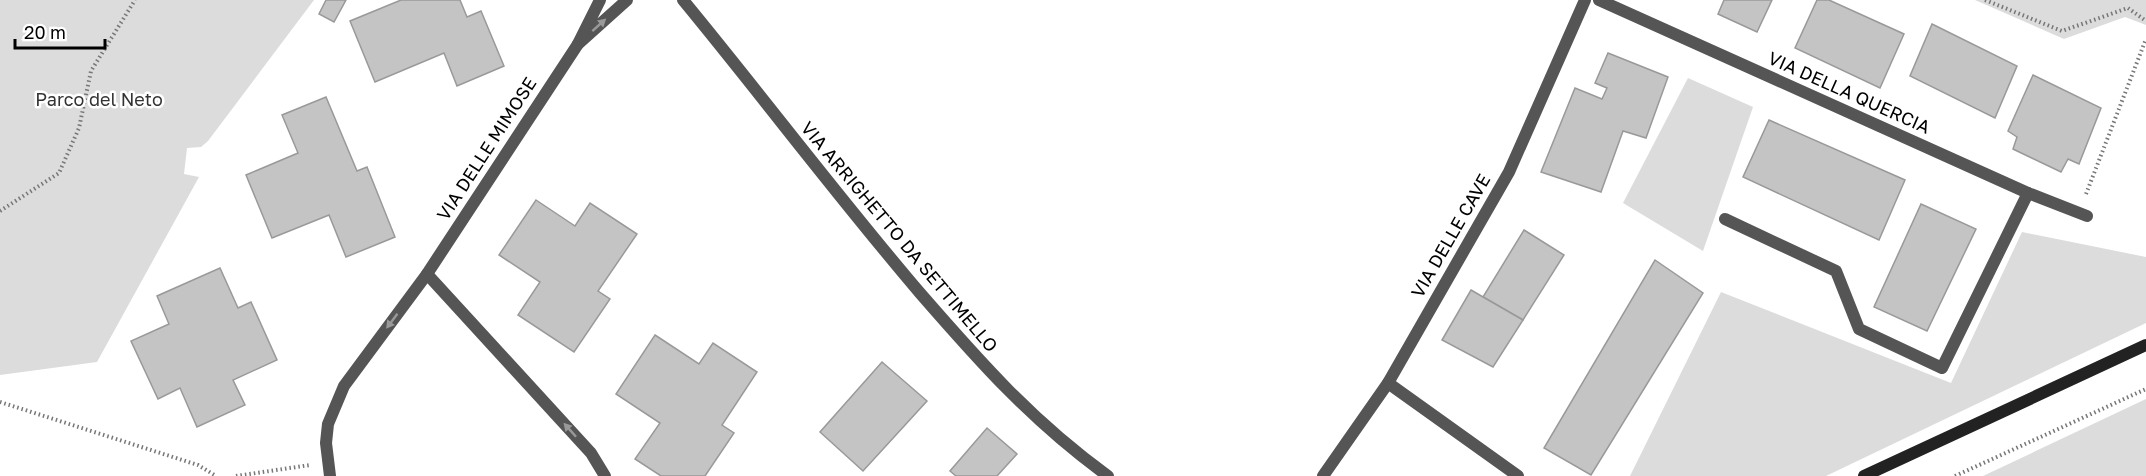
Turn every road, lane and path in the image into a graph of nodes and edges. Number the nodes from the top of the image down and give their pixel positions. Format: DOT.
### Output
graph roads {
  1 [pos="135,0"];
  2 [pos="600,0"];
  3 [pos="627,0"];
  4 [pos="683,0"];
  5 [pos="1585,0"];
  6 [pos="1599,0"];
  7 [pos="1985,0"];
  8 [pos="2146,21"];
  9 [pos="2146,39"];
  10 [pos="578,45"];
  11 [pos="2028,193"];
  12 [pos="0,211"];
  13 [pos="2082,215"];
  14 [pos="1725,219"];
  15 [pos="427,274"];
  16 [pos="2146,345"];
  17 [pos="1388,383"];
  18 [pos="2146,389"];
  19 [pos="0,402"];
  20 [pos="328,463"];
  21 [pos="1881,472"];
  22 [pos="216,476"];
  23 [pos="236,476"];
  24 [pos="330,476"];
  25 [pos="605,476"];
  26 [pos="1108,476"];
  27 [pos="1323,476"];
  28 [pos="1518,476"];
  29 [pos="1864,476"];
  30 [pos="1955,476"];
  1 -- 12 [label="path"];
  2 -- 10 [label="street, VIA DELLE MIMOSE"];
  10 -- 3 [label="street, VIA DELLE MIMOSE, one-way"];
  4 -- 26 [label="street, VIA ARRIGHETTO DA SETTIMELLO"];
  5 -- 17 [label="street, VIA DELLE CAVE"];
  6 -- 11 [label="street, VIA DELLA QUERCIA"];
  7 -- 8 [label="path"];
  9 -- 13 [label="path"];
  10 -- 15 [label="street, VIA DELLE MIMOSE"];
  11 -- 13 [label="street, VIA DELLA QUERCIA"];
  11 -- 14 [label="street"];
  15 -- 20 [label="street, VIA DELLE MIMOSE, one-way"];
  25 -- 15 [label="street, one-way"];
  16 -- 21 [label="main road"];
  17 -- 27 [label="street, VIA DELLE CAVE"];
  17 -- 28 [label="street"];
  18 -- 30 [label="path"];
  19 -- 22 [label="path"];
  20 -- 23 [label="path"];
  20 -- 24 [label="street, VIA DELLE MIMOSE"];
  21 -- 29 [label="main road"];
}
